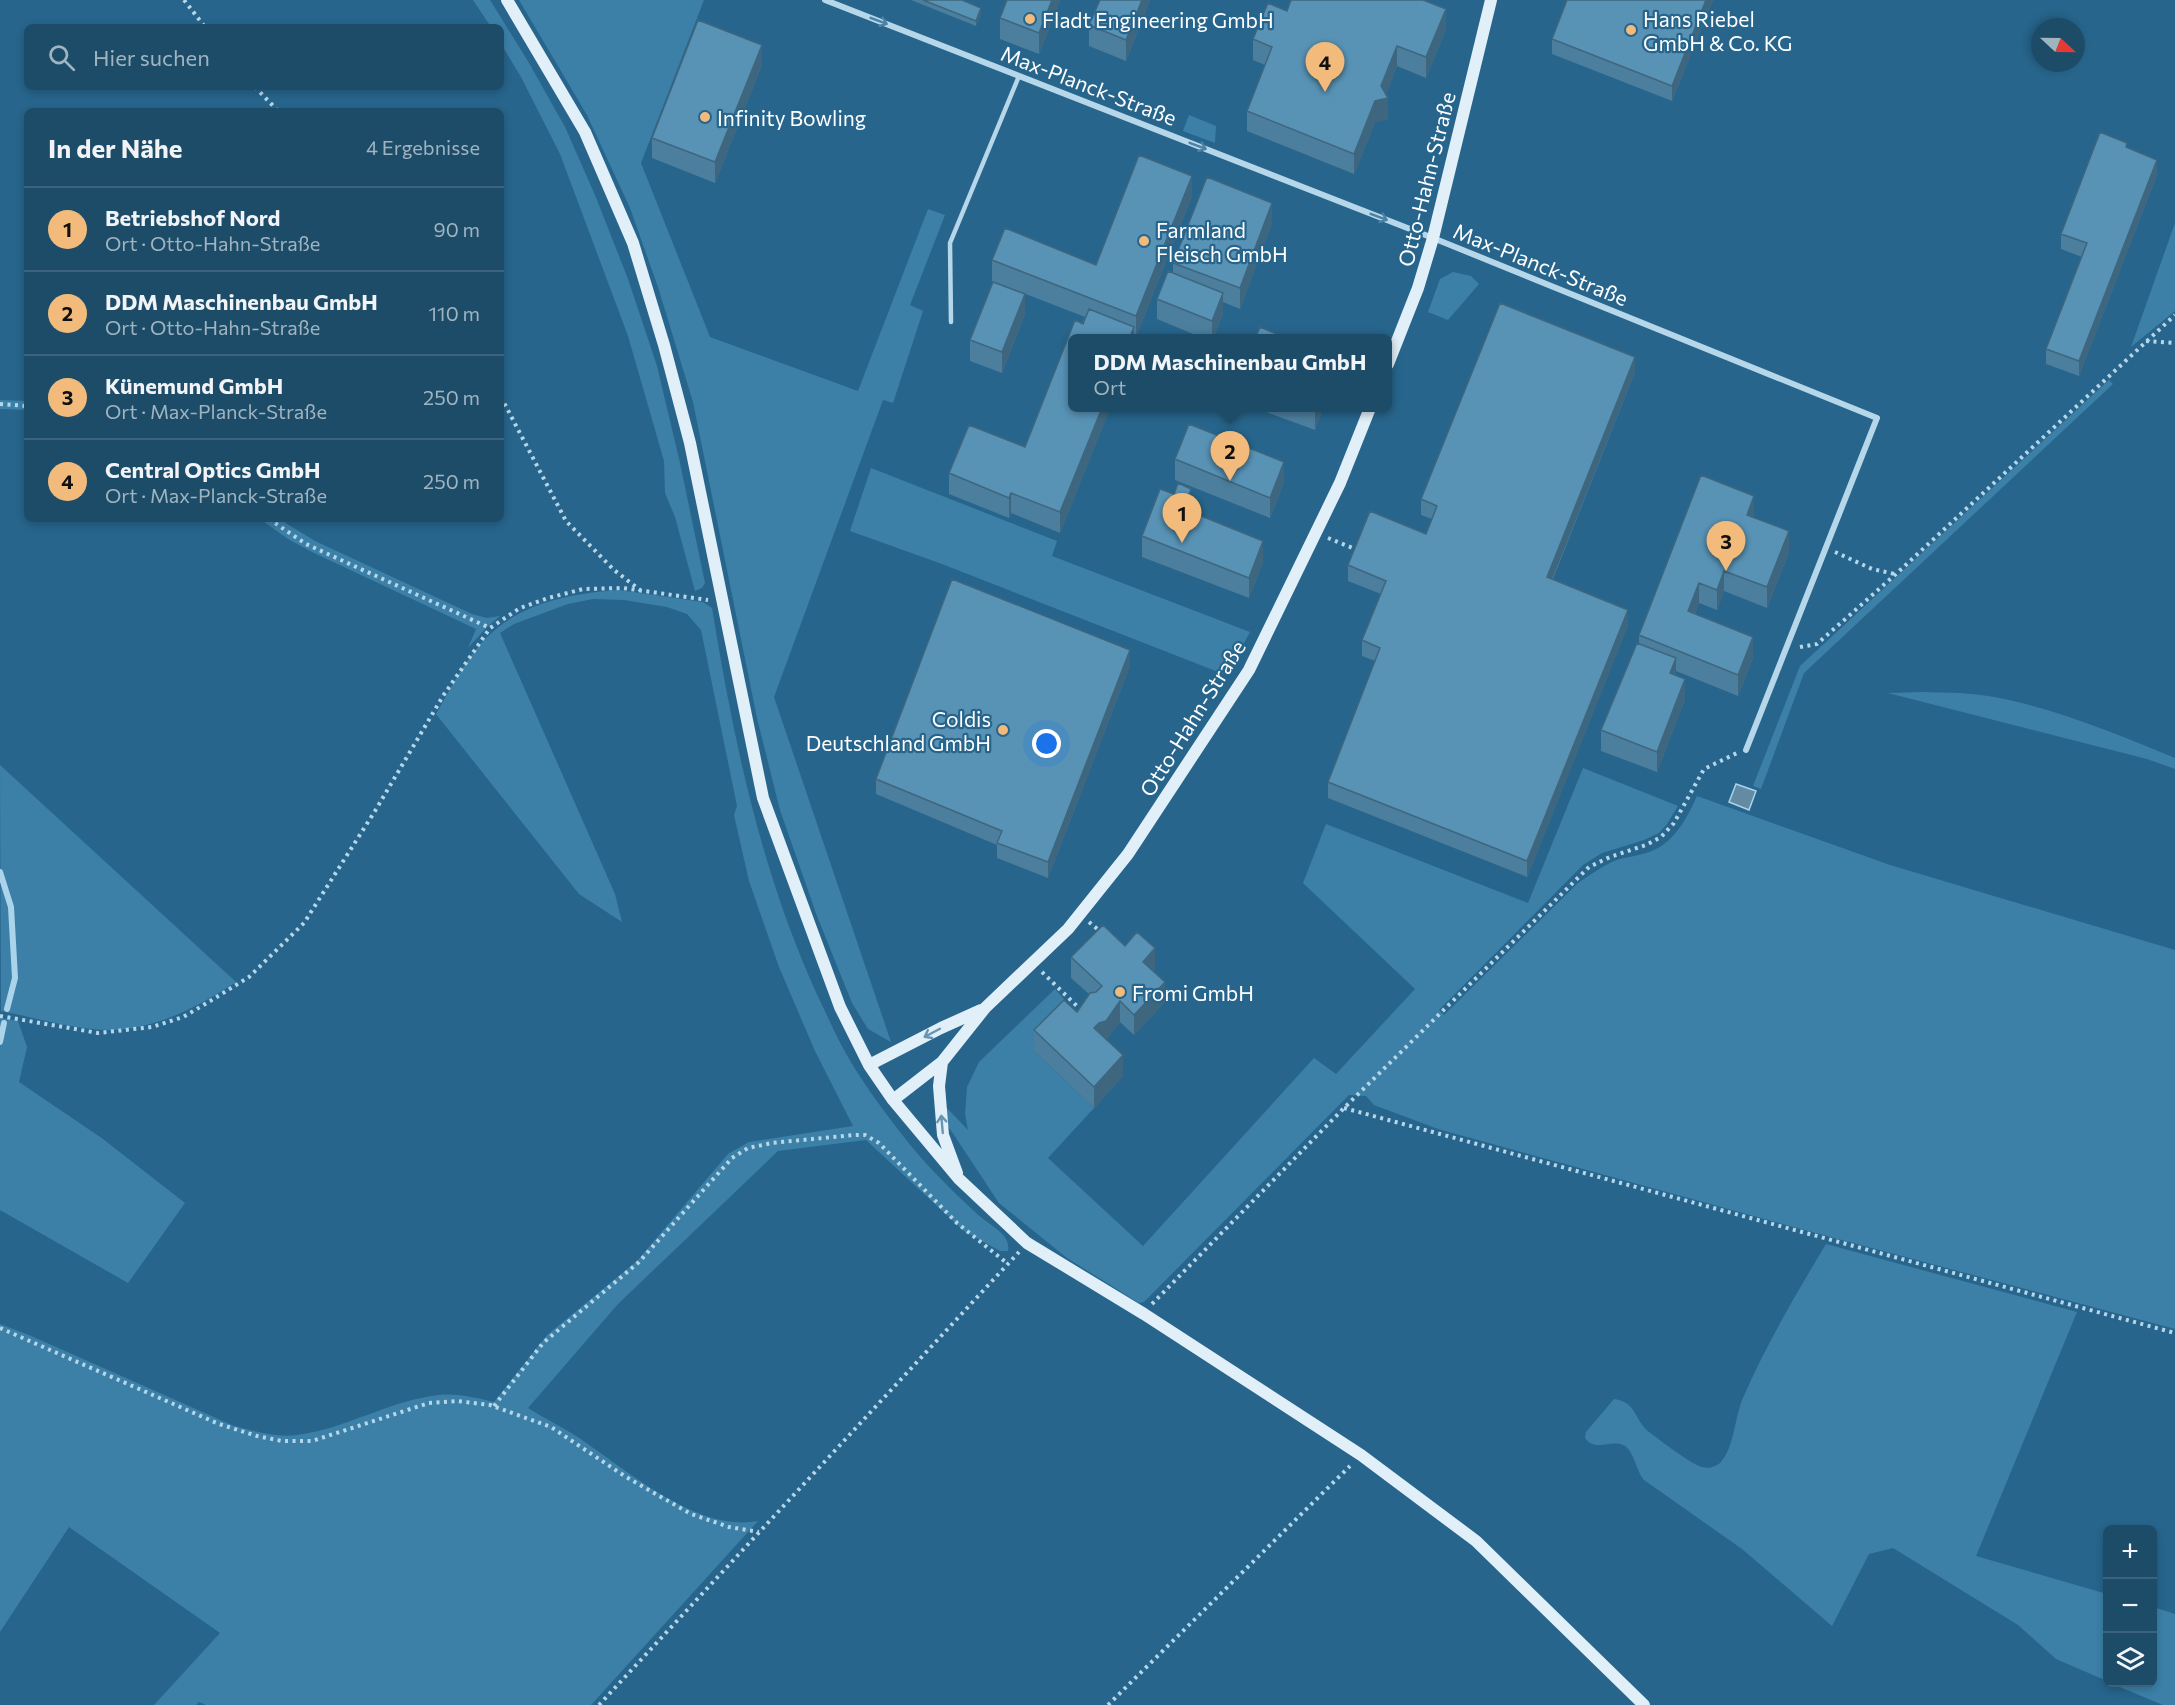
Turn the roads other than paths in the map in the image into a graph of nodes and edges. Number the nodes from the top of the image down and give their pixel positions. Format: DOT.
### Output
graph roads {
  1 [pos="507,0"];
  2 [pos="825,0"];
  3 [pos="1491,0"];
  4 [pos="1019,76"];
  5 [pos="1433,238"];
  6 [pos="951,322"];
  7 [pos="1392,354"];
  8 [pos="1368,412"];
  9 [pos="1746,750"];
  10 [pos="985,1008"];
  11 [pos="942,1062"];
  12 [pos="869,1065"];
  13 [pos="893,1100"];
  14 [pos="959,1179"];
  15 [pos="1644,1705"];
  1 -- 12 [label="street"];
  2 -- 4 [label="street, Max-Planck-Straße, one-way"];
  3 -- 5 [label="street, Otto-Hahn-Straße"];
  4 -- 5 [label="street, Max-Planck-Straße, one-way"];
  4 -- 6 [label="lane"];
  5 -- 7 [label="street, Otto-Hahn-Straße"];
  5 -- 9 [label="street, Max-Planck-Straße"];
  8 -- 10 [label="street, Otto-Hahn-Straße"];
  10 -- 11 [label="street"];
  10 -- 12 [label="street, one-way"];
  11 -- 13 [label="street"];
  14 -- 11 [label="street, one-way"];
  12 -- 13 [label="street"];
  13 -- 14 [label="street"];
  14 -- 15 [label="street"];
}
